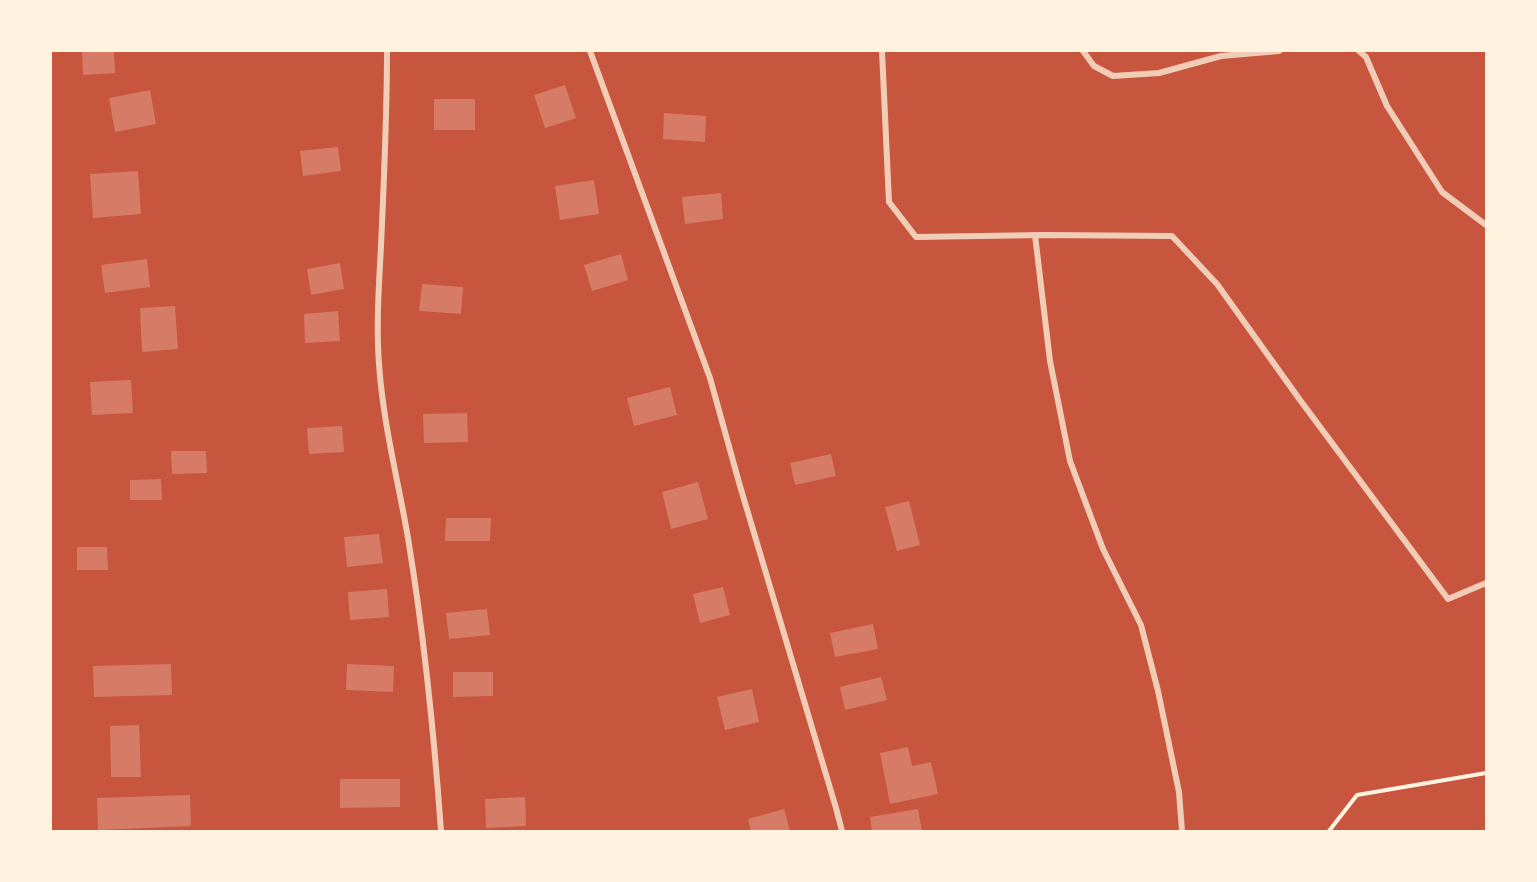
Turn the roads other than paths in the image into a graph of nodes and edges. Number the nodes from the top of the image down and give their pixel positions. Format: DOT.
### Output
graph roads {
  1 [pos="387,51"];
  2 [pos="590,51"];
  3 [pos="882,51"];
  4 [pos="1083,51"];
  5 [pos="1279,51"];
  6 [pos="1359,51"];
  7 [pos="1486,225"];
  8 [pos="1035,235"];
  9 [pos="1486,583"];
  10 [pos="441,831"];
  11 [pos="842,831"];
  12 [pos="1182,831"];
  1 -- 10 [label="street"];
  2 -- 11 [label="street"];
  3 -- 8 [label="street"];
  4 -- 5 [label="street"];
  6 -- 7 [label="street"];
  8 -- 9 [label="street"];
  8 -- 12 [label="street"];
}
